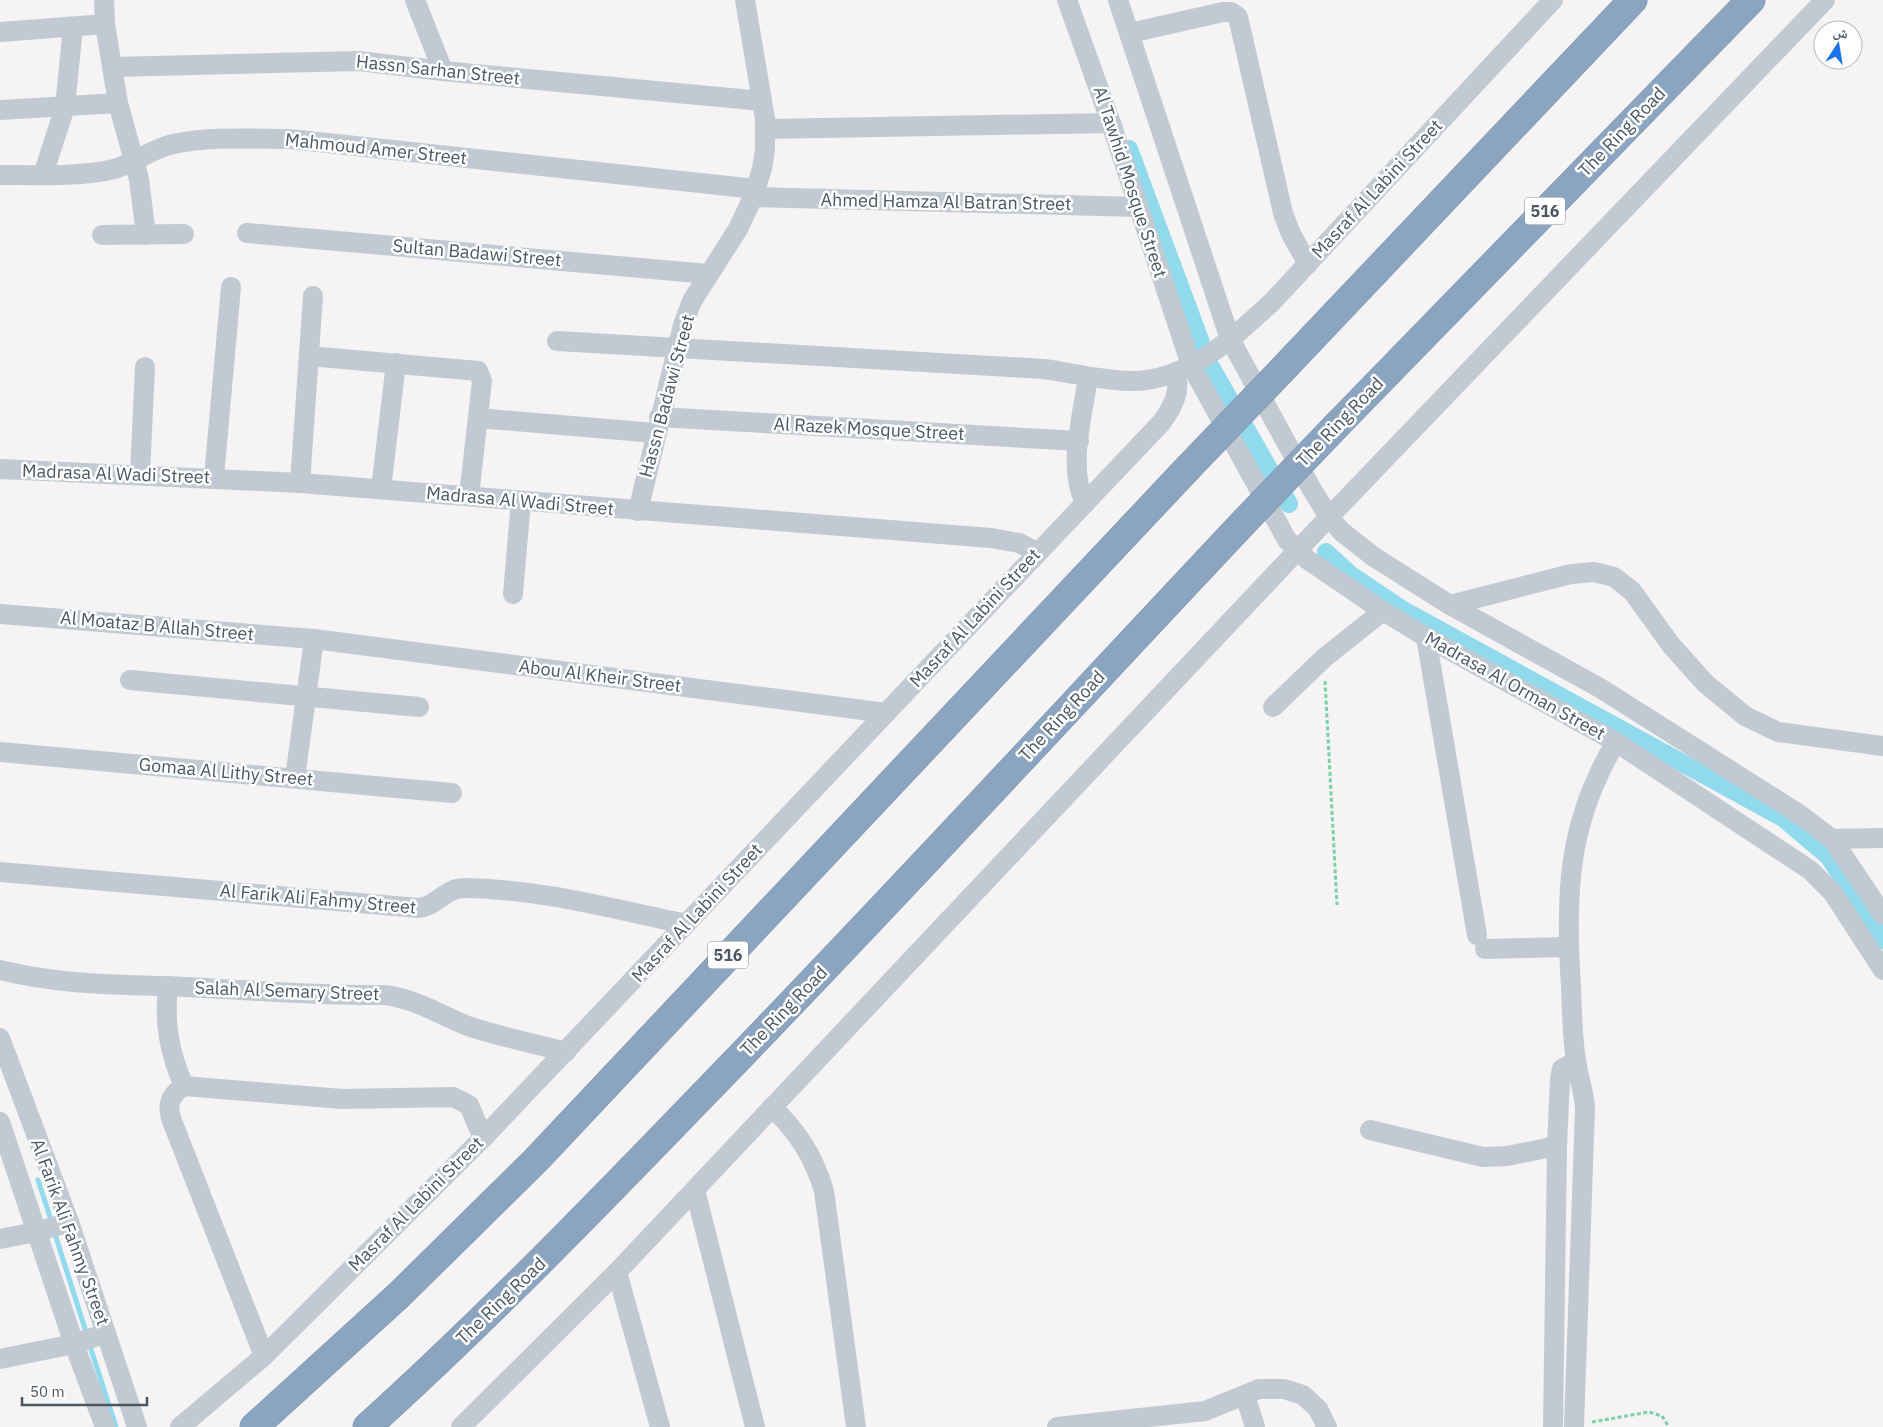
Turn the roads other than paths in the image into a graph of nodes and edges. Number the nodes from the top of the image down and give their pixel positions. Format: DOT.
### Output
graph roads {
  1 [pos="104,0"];
  2 [pos="415,0"];
  3 [pos="745,0"];
  4 [pos="1067,0"];
  5 [pos="1118,0"];
  6 [pos="1553,0"];
  7 [pos="1634,0"];
  8 [pos="1751,0"];
  9 [pos="1825,0"];
  10 [pos="105,24"];
  11 [pos="73,27"];
  12 [pos="0,32"];
  13 [pos="1130,33"];
  14 [pos="112,67"];
  15 [pos="443,71"];
  16 [pos="762,101"];
  17 [pos="118,103"];
  18 [pos="65,107"];
  19 [pos="0,110"];
  20 [pos="1111,123"];
  21 [pos="766,129"];
  22 [pos="134,163"];
  23 [pos="0,175"];
  24 [pos="43,175"];
  25 [pos="755,193"];
  26 [pos="1138,207"];
  27 [pos="247,233"];
  28 [pos="184,234"];
  29 [pos="102,235"];
  30 [pos="146,235"];
  31 [pos="1308,264"];
  32 [pos="708,274"];
  33 [pos="231,287"];
  34 [pos="313,296"];
  35 [pos="1230,339"];
  36 [pos="557,341"];
  37 [pos="676,350"];
  38 [pos="309,356"];
  39 [pos="396,363"];
  40 [pos="145,367"];
  41 [pos="1183,368"];
  42 [pos="1088,377"];
  43 [pos="478,418"];
  44 [pos="657,425"];
  45 [pos="1079,441"];
  46 [pos="0,469"];
  47 [pos="140,474"];
  48 [pos="214,477"];
  49 [pos="300,483"];
  50 [pos="381,489"];
  51 [pos="469,496"];
  52 [pos="521,501"];
  53 [pos="1085,503"];
  54 [pos="638,511"];
  55 [pos="1329,517"];
  56 [pos="1297,551"];
  57 [pos="1037,552"];
  58 [pos="513,594"];
  59 [pos="1450,605"];
  60 [pos="1383,611"];
  61 [pos="0,614"];
  62 [pos="1426,637"];
  63 [pos="314,639"];
  64 [pos="130,680"];
  65 [pos="306,696"];
  66 [pos="419,707"];
  67 [pos="1273,707"];
  68 [pos="886,712"];
  69 [pos="1616,742"];
  70 [pos="1883,746"];
  71 [pos="0,752"];
  72 [pos="295,778"];
  73 [pos="452,793"];
  74 [pos="1883,838"];
  75 [pos="1832,839"];
  76 [pos="0,872"];
  77 [pos="1883,915"];
  78 [pos="686,924"];
  79 [pos="1568,947"];
  80 [pos="0,970"];
  81 [pos="1883,970"];
  82 [pos="168,986"];
  83 [pos="0,1038"];
  84 [pos="566,1052"];
  85 [pos="1576,1061"];
  86 [pos="184,1086"];
  87 [pos="772,1107"];
  88 [pos="0,1122"];
  89 [pos="1370,1130"];
  90 [pos="483,1138"];
  91 [pos="39,1143"];
  92 [pos="1557,1146"];
  93 [pos="4,1147"];
  94 [pos="695,1190"];
  95 [pos="52,1227"];
  96 [pos="0,1239"];
  97 [pos="617,1272"];
  98 [pos="90,1338"];
  99 [pos="264,1356"];
  100 [pos="0,1359"];
  101 [pos="1245,1395"];
  102 [pos="1208,1419"];
  103 [pos="1574,1426"];
  104 [pos="104,1427"];
  105 [pos="136,1427"];
  106 [pos="180,1427"];
  107 [pos="254,1427"];
  108 [pos="367,1427"];
  109 [pos="461,1427"];
  110 [pos="660,1427"];
  111 [pos="755,1427"];
  112 [pos="856,1427"];
  113 [pos="1057,1427"];
  114 [pos="1255,1427"];
  115 [pos="1327,1427"];
  116 [pos="1553,1427"];
  1 -- 10 [label="street"];
  2 -- 15 [label="street"];
  3 -- 16 [label="street, Hassn Badawi Street"];
  4 -- 20 [label="street, Al Tawhid Mosque Street"];
  5 -- 13 [label="street"];
  6 -- 31 [label="street, Masraf Al Labini Street"];
  7 -- 107 [label="highway, 516, bridge"];
  8 -- 108 [label="highway, The Ring Road / 516, bridge"];
  9 -- 55 [label="street"];
  10 -- 11 [label="street"];
  10 -- 14 [label="street"];
  11 -- 12 [label="street"];
  11 -- 18 [label="street"];
  13 -- 31 [label="street"];
  13 -- 35 [label="street"];
  14 -- 15 [label="street, Hassn Sarhan Street"];
  14 -- 17 [label="street"];
  15 -- 16 [label="street, Hassn Sarhan Street"];
  16 -- 21 [label="street, Hassn Badawi Street"];
  17 -- 18 [label="street"];
  17 -- 22 [label="street"];
  18 -- 19 [label="street"];
  18 -- 24 [label="street"];
  20 -- 21 [label="street"];
  20 -- 26 [label="street, Al Tawhid Mosque Street"];
  21 -- 25 [label="street, Hassn Badawi Street"];
  22 -- 24 [label="street, Mahmoud Amer Street"];
  22 -- 25 [label="street, Mahmoud Amer Street"];
  22 -- 30 [label="street"];
  23 -- 24 [label="street, Mahmoud Amer Street"];
  25 -- 26 [label="street, Ahmed Hamza Al Batran Street"];
  25 -- 32 [label="street, Hassn Badawi Street"];
  26 -- 41 [label="street, Al Tawhid Mosque Street"];
  27 -- 32 [label="street, Sultan Badawi Street"];
  28 -- 30 [label="street"];
  29 -- 30 [label="street"];
  31 -- 35 [label="street, Masraf Al Labini Street"];
  32 -- 37 [label="street, Hassn Badawi Street"];
  33 -- 48 [label="street"];
  34 -- 38 [label="street"];
  35 -- 41 [label="street, Masraf Al Labini Street"];
  35 -- 55 [label="street"];
  36 -- 37 [label="street"];
  37 -- 42 [label="street"];
  37 -- 44 [label="street, Hassn Badawi Street"];
  38 -- 39 [label="street"];
  38 -- 49 [label="street"];
  39 -- 43 [label="street"];
  39 -- 50 [label="street"];
  40 -- 47 [label="street"];
  41 -- 42 [label="street"];
  41 -- 53 [label="street, Masraf Al Labini Street"];
  41 -- 56 [label="street, Madrasa Al Orman Street"];
  42 -- 45 [label="street"];
  43 -- 44 [label="street, Al Razek Mosque Street"];
  43 -- 51 [label="street"];
  44 -- 45 [label="street, Al Razek Mosque Street"];
  44 -- 54 [label="street, Hassn Badawi Street"];
  45 -- 53 [label="street"];
  46 -- 47 [label="street, Madrasa Al Wadi Street"];
  47 -- 48 [label="street, Madrasa Al Wadi Street"];
  48 -- 49 [label="street, Madrasa Al Wadi Street"];
  49 -- 50 [label="street, Madrasa Al Wadi Street"];
  50 -- 51 [label="street, Madrasa Al Wadi Street"];
  51 -- 52 [label="street, Madrasa Al Wadi Street"];
  52 -- 54 [label="street, Madrasa Al Wadi Street"];
  52 -- 58 [label="street"];
  53 -- 57 [label="street, Masraf Al Labini Street"];
  54 -- 57 [label="street, Madrasa Al Wadi Street"];
  55 -- 56 [label="street"];
  55 -- 59 [label="street"];
  56 -- 60 [label="street, Madrasa Al Orman Street"];
  56 -- 87 [label="street"];
  57 -- 68 [label="street, Masraf Al Labini Street"];
  59 -- 70 [label="street"];
  59 -- 75 [label="street"];
  60 -- 62 [label="street, Madrasa Al Orman Street"];
  60 -- 67 [label="street"];
  61 -- 63 [label="street, Al Moataz B Allah Street"];
  62 -- 69 [label="street, Madrasa Al Orman Street"];
  62 -- 79 [label="street"];
  63 -- 65 [label="street"];
  63 -- 68 [label="street, Abou Al Kheir Street"];
  64 -- 65 [label="street"];
  65 -- 66 [label="street"];
  65 -- 72 [label="street"];
  68 -- 78 [label="street, Masraf Al Labini Street"];
  69 -- 79 [label="street"];
  69 -- 81 [label="street, Madrasa Al Orman Street"];
  71 -- 72 [label="street, Gomaa Al Lithy Street"];
  72 -- 73 [label="street, Gomaa Al Lithy Street"];
  74 -- 75 [label="street"];
  75 -- 77 [label="street"];
  76 -- 78 [label="street, Al Farik Ali Fahmy Street"];
  78 -- 84 [label="street, Masraf Al Labini Street"];
  79 -- 85 [label="street"];
  80 -- 82 [label="street, Salah Al Semary Street"];
  82 -- 84 [label="street, Salah Al Semary Street"];
  82 -- 86 [label="street"];
  83 -- 91 [label="street, Al Farik Ali Fahmy Street"];
  84 -- 90 [label="street, Masraf Al Labini Street"];
  85 -- 92 [label="street"];
  85 -- 103 [label="street"];
  86 -- 90 [label="street"];
  86 -- 99 [label="street"];
  87 -- 94 [label="street"];
  87 -- 112 [label="street"];
  88 -- 93 [label="street, Al Farik Ali Fahmy Street"];
  89 -- 92 [label="street"];
  90 -- 99 [label="street, Masraf Al Labini Street"];
  91 -- 93 [label="street"];
  91 -- 95 [label="street, Al Farik Ali Fahmy Street"];
  92 -- 116 [label="street"];
  93 -- 95 [label="street, Al Farik Ali Fahmy Street"];
  94 -- 97 [label="street"];
  94 -- 111 [label="street"];
  95 -- 96 [label="street"];
  95 -- 98 [label="street, Al Farik Ali Fahmy Street"];
  95 -- 98 [label="street, Al Farik Ali Fahmy Street"];
  97 -- 109 [label="street"];
  97 -- 110 [label="street"];
  98 -- 100 [label="street"];
  98 -- 104 [label="street, Al Farik Ali Fahmy Street"];
  98 -- 105 [label="street, Al Farik Ali Fahmy Street"];
  99 -- 106 [label="street, Masraf Al Labini Street"];
  101 -- 102 [label="street"];
  101 -- 114 [label="street"];
  101 -- 115 [label="street"];
  102 -- 113 [label="street"];
}
